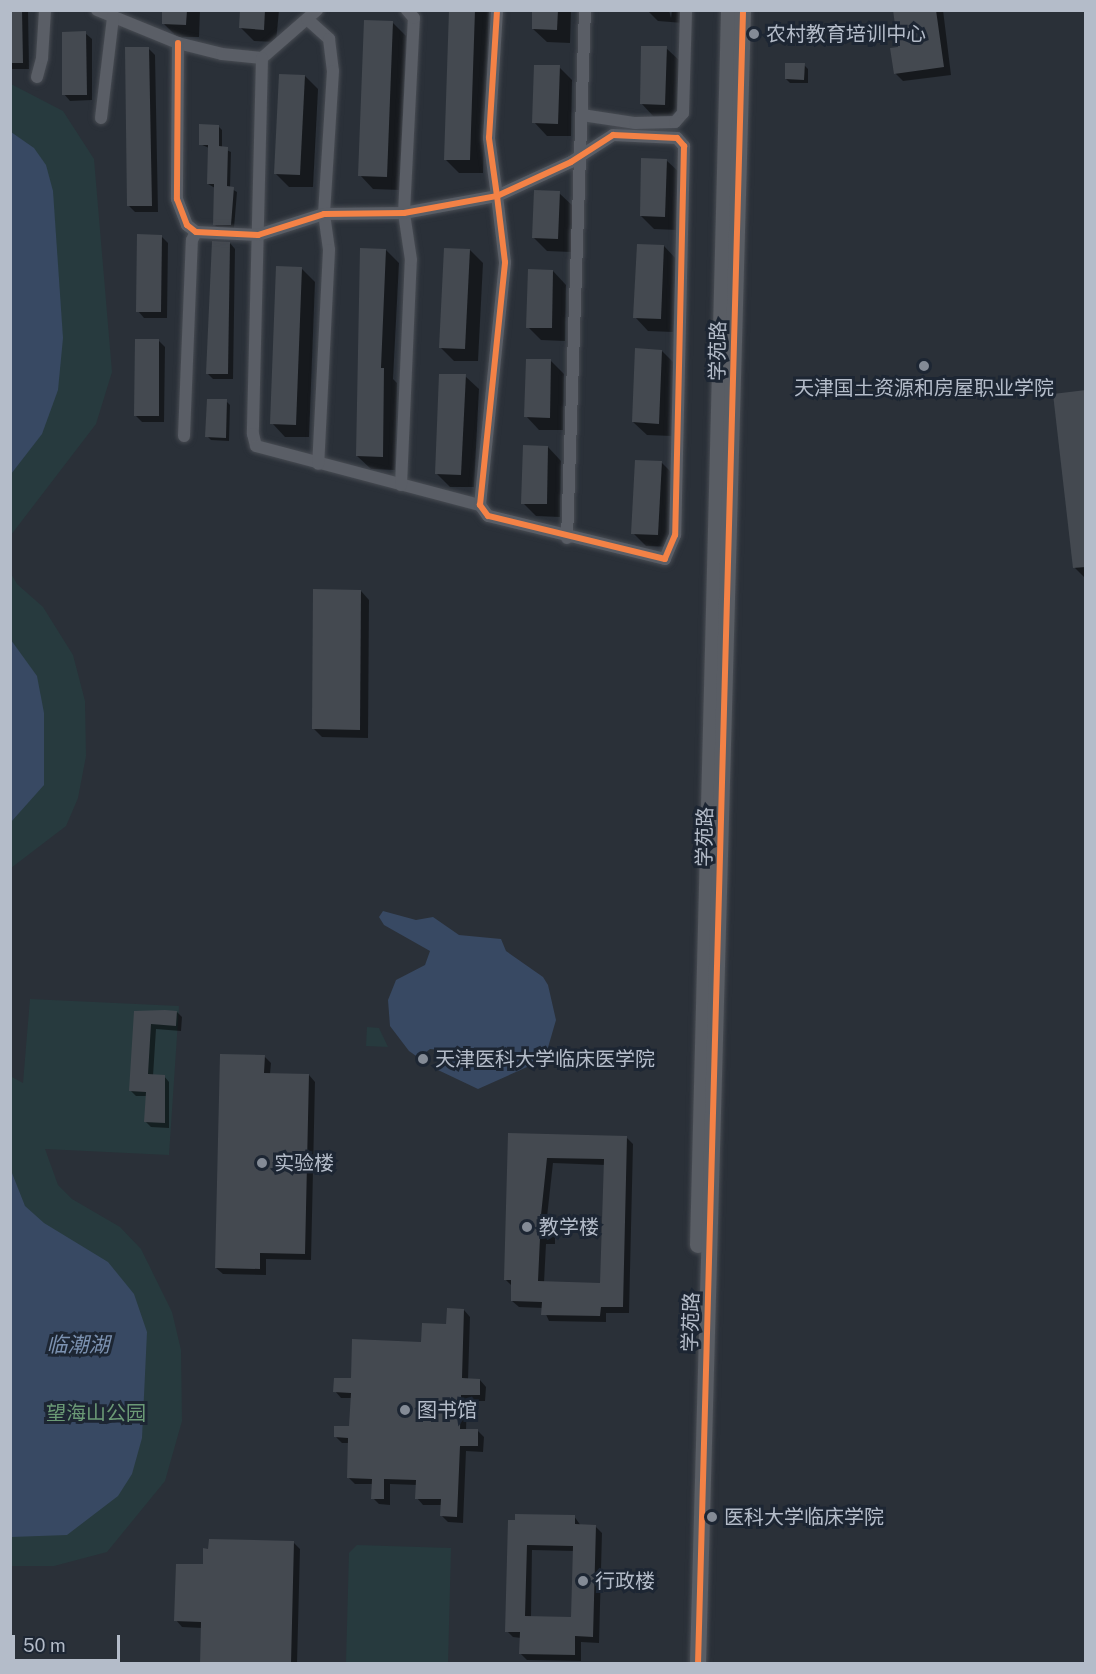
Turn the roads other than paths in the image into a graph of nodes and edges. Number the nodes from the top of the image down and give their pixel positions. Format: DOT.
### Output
graph roads {
  1 [pos="45,10"];
  2 [pos="97,10"];
  3 [pos="317,10"];
  4 [pos="407,10"];
  5 [pos="497,10"];
  6 [pos="585,10"];
  7 [pos="686,10"];
  8 [pos="729,10"];
  9 [pos="743,10"];
  10 [pos="113,17"];
  11 [pos="307,19"];
  12 [pos="178,43"];
  13 [pos="262,58"];
  14 [pos="37,77"];
  15 [pos="582,114"];
  16 [pos="102,118"];
  17 [pos="581,155"];
  18 [pos="496,196"];
  19 [pos="404,213"];
  20 [pos="324,214"];
  21 [pos="196,232"];
  22 [pos="258,235"];
  23 [pos="184,436"];
  24 [pos="318,464"];
  25 [pos="401,485"];
  26 [pos="480,505"];
  27 [pos="567,538"];
  28 [pos="687,1664"];
  29 [pos="698,1664"];
  1 -- 14 [label="street"];
  2 -- 10 [label="street"];
  3 -- 11 [label="street"];
  4 -- 19 [label="street"];
  5 -- 18 [label="street"];
  6 -- 15 [label="street"];
  7 -- 15 [label="street"];
  8 -- 28 [label="street, 学苑路"];
  9 -- 29 [label="street, 学苑路"];
  10 -- 12 [label="street"];
  10 -- 16 [label="street"];
  11 -- 13 [label="street"];
  11 -- 20 [label="street"];
  12 -- 13 [label="street"];
  12 -- 21 [label="street"];
  13 -- 22 [label="street"];
  15 -- 17 [label="street"];
  17 -- 18 [label="street"];
  17 -- 27 [label="street"];
  17 -- 27 [label="street"];
  18 -- 19 [label="street"];
  18 -- 26 [label="street"];
  19 -- 20 [label="street"];
  19 -- 25 [label="street"];
  20 -- 22 [label="street"];
  20 -- 24 [label="street"];
  21 -- 22 [label="street"];
  21 -- 23 [label="street"];
  22 -- 24 [label="street"];
  24 -- 25 [label="street"];
  25 -- 26 [label="street"];
  26 -- 27 [label="street"];
}
